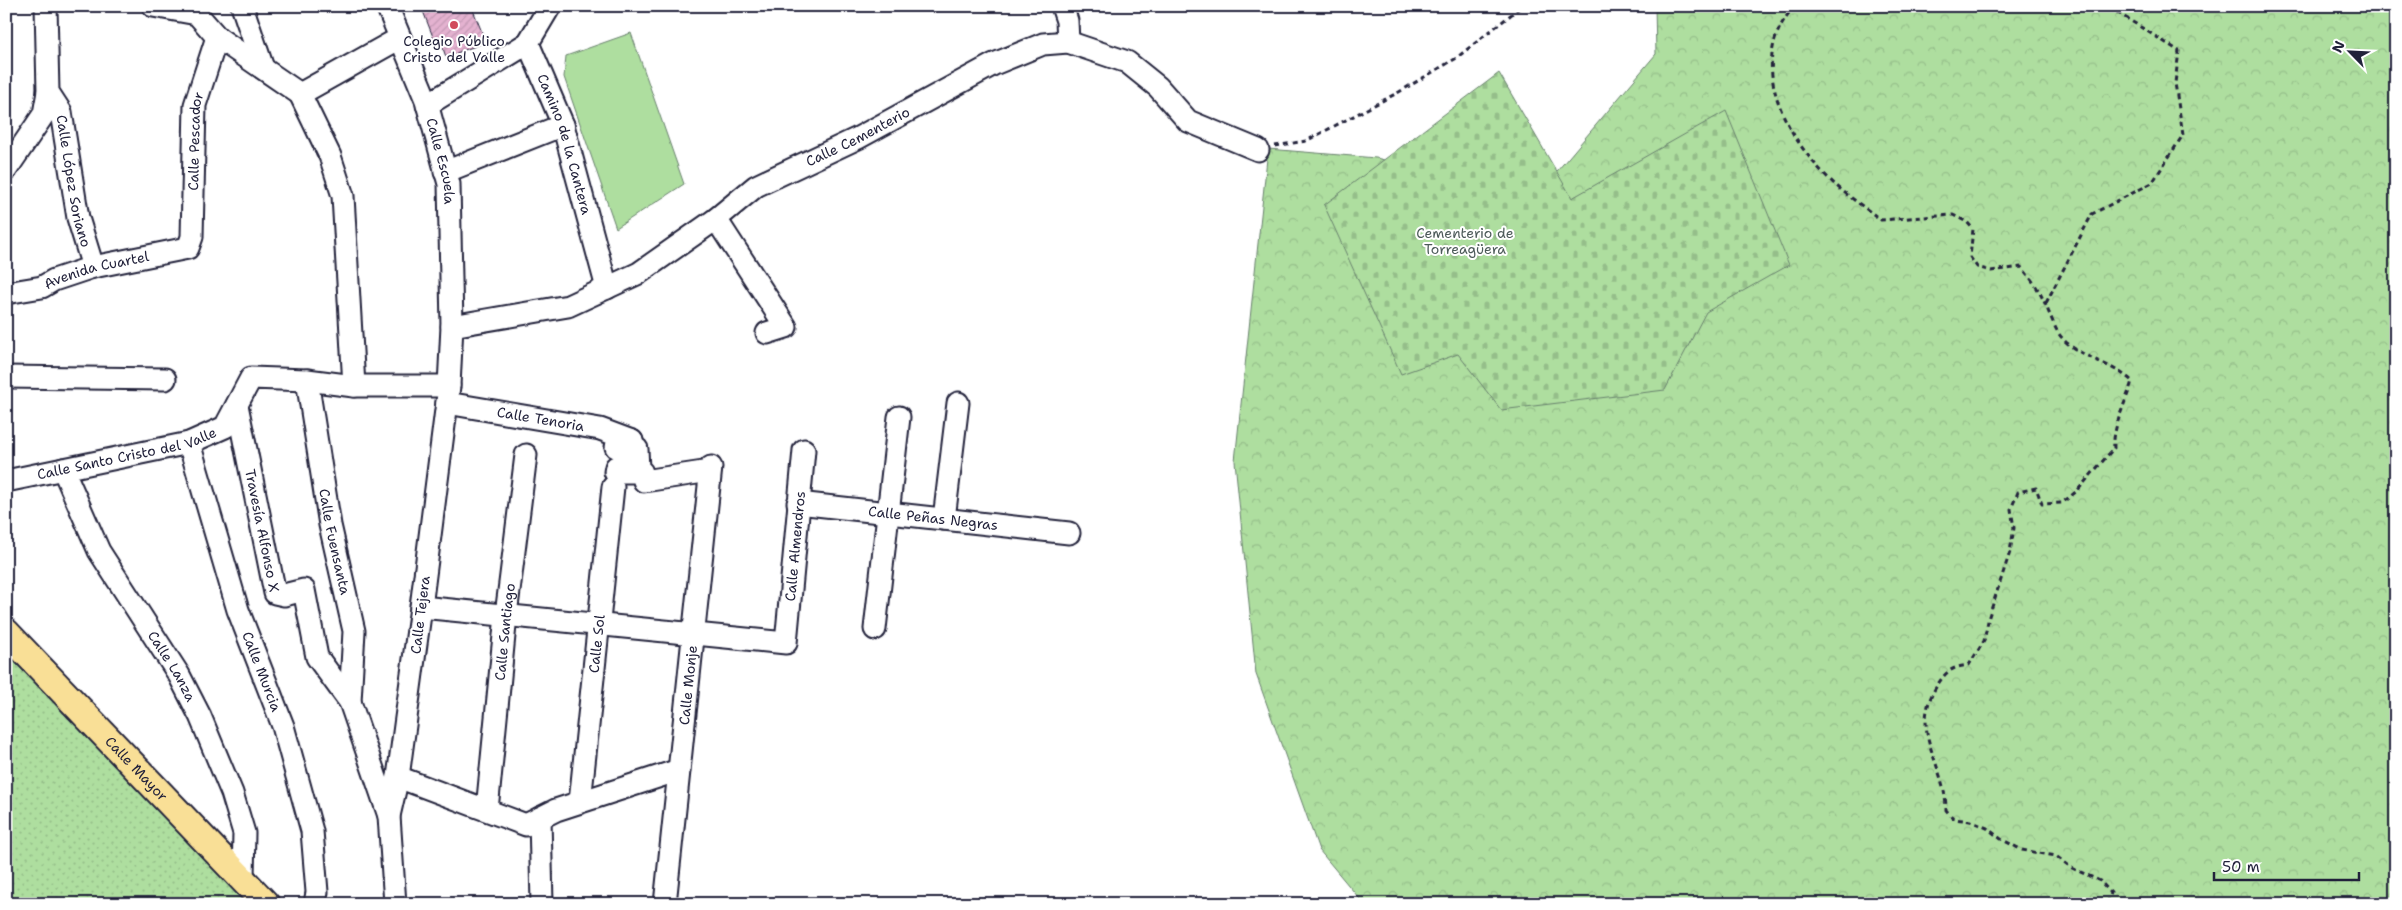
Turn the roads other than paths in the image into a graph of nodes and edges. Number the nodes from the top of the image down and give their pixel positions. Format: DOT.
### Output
graph roads {
  1 [pos="46,6"];
  2 [pos="153,6"];
  3 [pos="242,6"];
  4 [pos="387,6"];
  5 [pos="550,6"];
  6 [pos="1062,6"];
  7 [pos="217,37"];
  8 [pos="400,38"];
  9 [pos="1068,42"];
  10 [pos="528,43"];
  11 [pos="268,71"];
  12 [pos="48,92"];
  13 [pos="300,94"];
  14 [pos="427,105"];
  15 [pos="563,125"];
  16 [pos="1258,150"];
  17 [pos="6,170"];
  18 [pos="445,172"];
  19 [pos="716,219"];
  20 [pos="188,248"];
  21 [pos="93,267"];
  22 [pos="607,288"];
  23 [pos="6,293"];
  24 [pos="452,326"];
  25 [pos="767,333"];
  26 [pos="6,377"];
  27 [pos="164,379"];
  28 [pos="307,380"];
  29 [pos="354,386"];
  30 [pos="448,395"];
  31 [pos="958,403"];
  32 [pos="237,405"];
  33 [pos="899,417"];
  34 [pos="189,443"];
  35 [pos="804,450"];
  36 [pos="526,455"];
  37 [pos="63,469"];
  38 [pos="711,469"];
  39 [pos="6,481"];
  40 [pos="614,488"];
  41 [pos="798,503"];
  42 [pos="889,513"];
  43 [pos="944,519"];
  44 [pos="1069,533"];
  45 [pos="422,607"];
  46 [pos="506,615"];
  47 [pos="600,625"];
  48 [pos="875,630"];
  49 [pos="6,632"];
  50 [pos="694,634"];
  51 [pos="350,702"];
  52 [pos="680,770"];
  53 [pos="398,777"];
  54 [pos="580,802"];
  55 [pos="487,810"];
  56 [pos="389,816"];
  57 [pos="540,818"];
  58 [pos="243,877"];
  59 [pos="266,904"];
  60 [pos="315,904"];
  61 [pos="395,904"];
  62 [pos="542,904"];
  63 [pos="665,904"];
  1 -- 12 [label="street"];
  2 -- 7 [label="street"];
  3 -- 11 [label="street"];
  4 -- 8 [label="street, Calle Escuela"];
  5 -- 10 [label="street"];
  6 -- 9 [label="street"];
  7 -- 11 [label="street"];
  7 -- 20 [label="street, Calle Pescador"];
  8 -- 13 [label="street"];
  8 -- 14 [label="street, Calle Escuela"];
  9 -- 16 [label="street, Calle Cementerio"];
  9 -- 19 [label="street, Calle Cementerio"];
  10 -- 14 [label="street"];
  10 -- 15 [label="street, Camino de la Cantera"];
  11 -- 13 [label="street"];
  12 -- 17 [label="street"];
  12 -- 21 [label="street, Calle López Soriano"];
  13 -- 29 [label="street"];
  14 -- 18 [label="street, Calle Escuela"];
  15 -- 18 [label="street"];
  15 -- 22 [label="street, Camino de la Cantera"];
  18 -- 24 [label="street, Calle Escuela"];
  19 -- 22 [label="street, Calle Cementerio"];
  19 -- 25 [label="street"];
  20 -- 21 [label="street, Avenida Cuartel"];
  21 -- 23 [label="street, Avenida Cuartel"];
  22 -- 24 [label="street, Calle Cementerio"];
  24 -- 30 [label="street, Calle Tejera"];
  26 -- 27 [label="street"];
  28 -- 29 [label="street, Calle Tenoria"];
  28 -- 32 [label="street, Calle Santo Cristo del Valle"];
  28 -- 51 [label="street, Calle Fuensanta"];
  29 -- 30 [label="street, Calle Tenoria"];
  30 -- 38 [label="street, Calle Tenoria"];
  30 -- 45 [label="street, Calle Tejera"];
  31 -- 43 [label="street"];
  32 -- 34 [label="street, Calle Santo Cristo del Valle"];
  32 -- 51 [label="street, Travesía Alfonso X"];
  33 -- 42 [label="street"];
  34 -- 37 [label="street, Calle Santo Cristo del Valle"];
  34 -- 60 [label="street, Calle Murcia"];
  35 -- 41 [label="street, Calle Almendros"];
  36 -- 46 [label="street, Calle Santiago"];
  37 -- 39 [label="street, Calle Santo Cristo del Valle"];
  37 -- 58 [label="street, Calle Lanza"];
  38 -- 50 [label="street, Calle Monje"];
  40 -- 47 [label="street, Calle Sol"];
  41 -- 42 [label="street, Calle Peñas Negras"];
  41 -- 50 [label="street, Calle Almendros"];
  42 -- 43 [label="street, Calle Peñas Negras"];
  42 -- 48 [label="street"];
  43 -- 44 [label="street, Calle Peñas Negras"];
  45 -- 46 [label="street"];
  45 -- 53 [label="street, Calle Tejera"];
  46 -- 47 [label="street"];
  46 -- 55 [label="street, Calle Santiago"];
  47 -- 50 [label="street"];
  47 -- 54 [label="street, Calle Sol"];
  49 -- 58 [label="main road, Calle Mayor"];
  50 -- 52 [label="street, Calle Monje"];
  51 -- 56 [label="street, Travesía Alfonso X"];
  52 -- 54 [label="street"];
  52 -- 63 [label="street, Calle Monje"];
  53 -- 55 [label="street"];
  53 -- 56 [label="street, Calle Tejera"];
  54 -- 57 [label="street"];
  55 -- 57 [label="street"];
  56 -- 61 [label="street, Calle Tejera"];
  57 -- 62 [label="street"];
  58 -- 59 [label="main road, Calle Mayor"];
}
